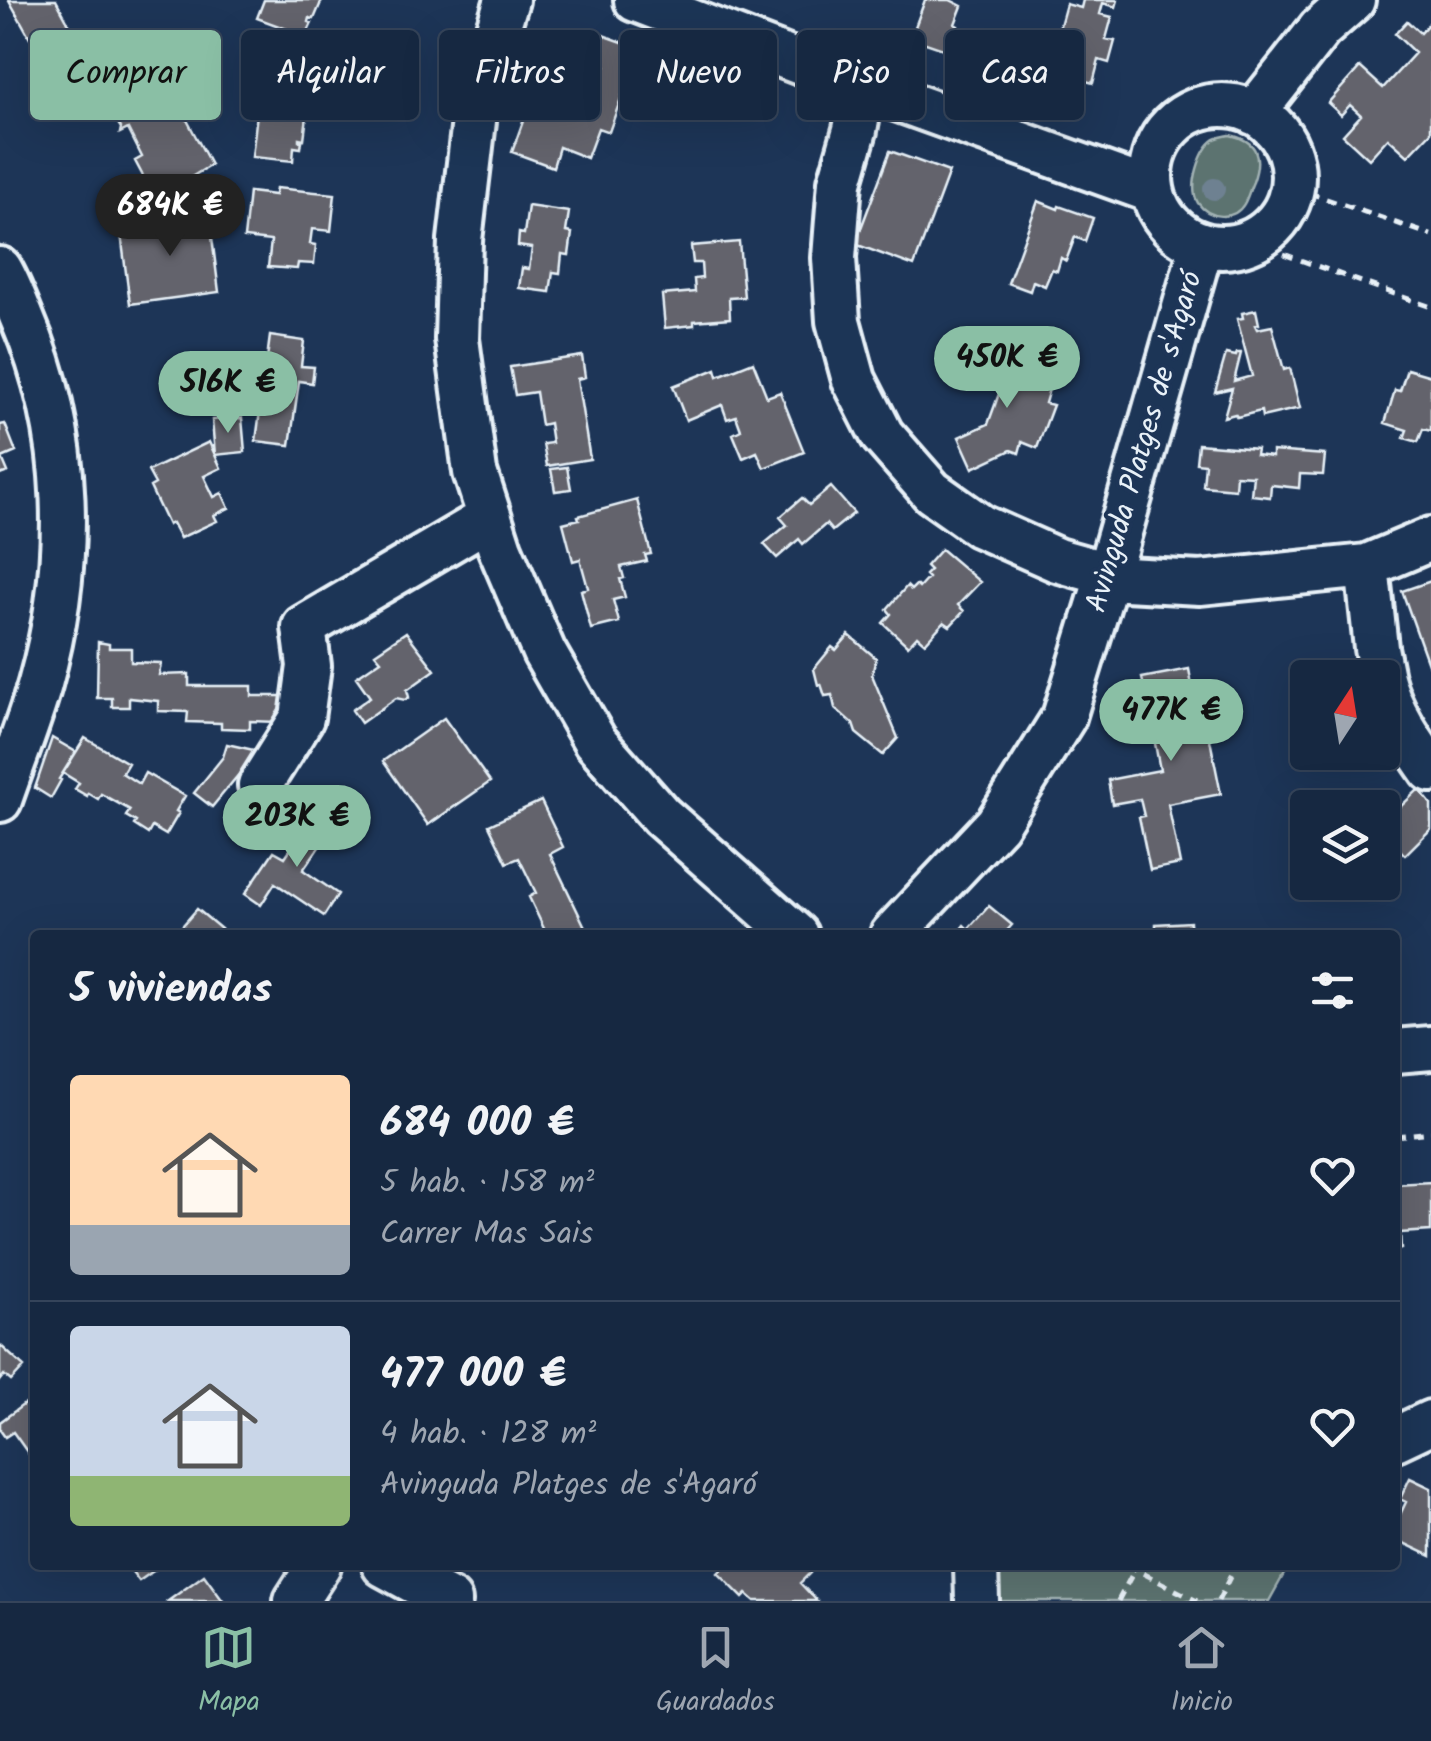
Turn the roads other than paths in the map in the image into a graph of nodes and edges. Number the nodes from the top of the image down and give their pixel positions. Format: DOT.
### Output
graph roads {
  1 [pos="508,0"];
  2 [pos="636,0"];
  3 [pos="1353,0"];
  4 [pos="797,62"];
  5 [pos="925,110"];
  6 [pos="1254,113"];
  7 [pos="857,120"];
  8 [pos="1152,191"];
  9 [pos="1202,245"];
  10 [pos="0,269"];
  11 [pos="489,518"];
  12 [pos="1431,538"];
  13 [pos="1367,566"];
  14 [pos="1108,574"];
  15 [pos="1378,660"];
  16 [pos="15,703"];
  17 [pos="1400,719"];
  18 [pos="1431,770"];
  19 [pos="260,785"];
  20 [pos="0,800"];
  21 [pos="790,930"];
  22 [pos="897,930"];
  23 [pos="1431,1048"];
  24 [pos="1400,1051"];
  25 [pos="1431,1422"];
  26 [pos="1400,1437"];
  27 [pos="316,1570"];
  28 [pos="393,1570"];
  29 [pos="976,1570"];
  30 [pos="296,1601"];
  31 [pos="450,1601"];
  32 [pos="977,1601"];
  1 -- 11 [label="street"];
  2 -- 4 [label="street"];
  3 -- 6 [label="street"];
  5 -- 8 [label="street"];
  6 -- 8 [label="street"];
  6 -- 9 [label="street"];
  7 -- 14 [label="street"];
  8 -- 9 [label="street"];
  9 -- 14 [label="street, Avinguda Platges de s'Agaró"];
  10 -- 16 [label="street"];
  11 -- 19 [label="street"];
  11 -- 21 [label="street"];
  12 -- 13 [label="street"];
  13 -- 14 [label="street"];
  13 -- 15 [label="street"];
  14 -- 22 [label="street, Avinguda Platges de s'Agaró"];
  16 -- 20 [label="street"];
  17 -- 18 [label="street"];
  23 -- 24 [label="street"];
  25 -- 26 [label="street"];
  27 -- 30 [label="street"];
  28 -- 31 [label="street"];
  29 -- 32 [label="street"];
}
